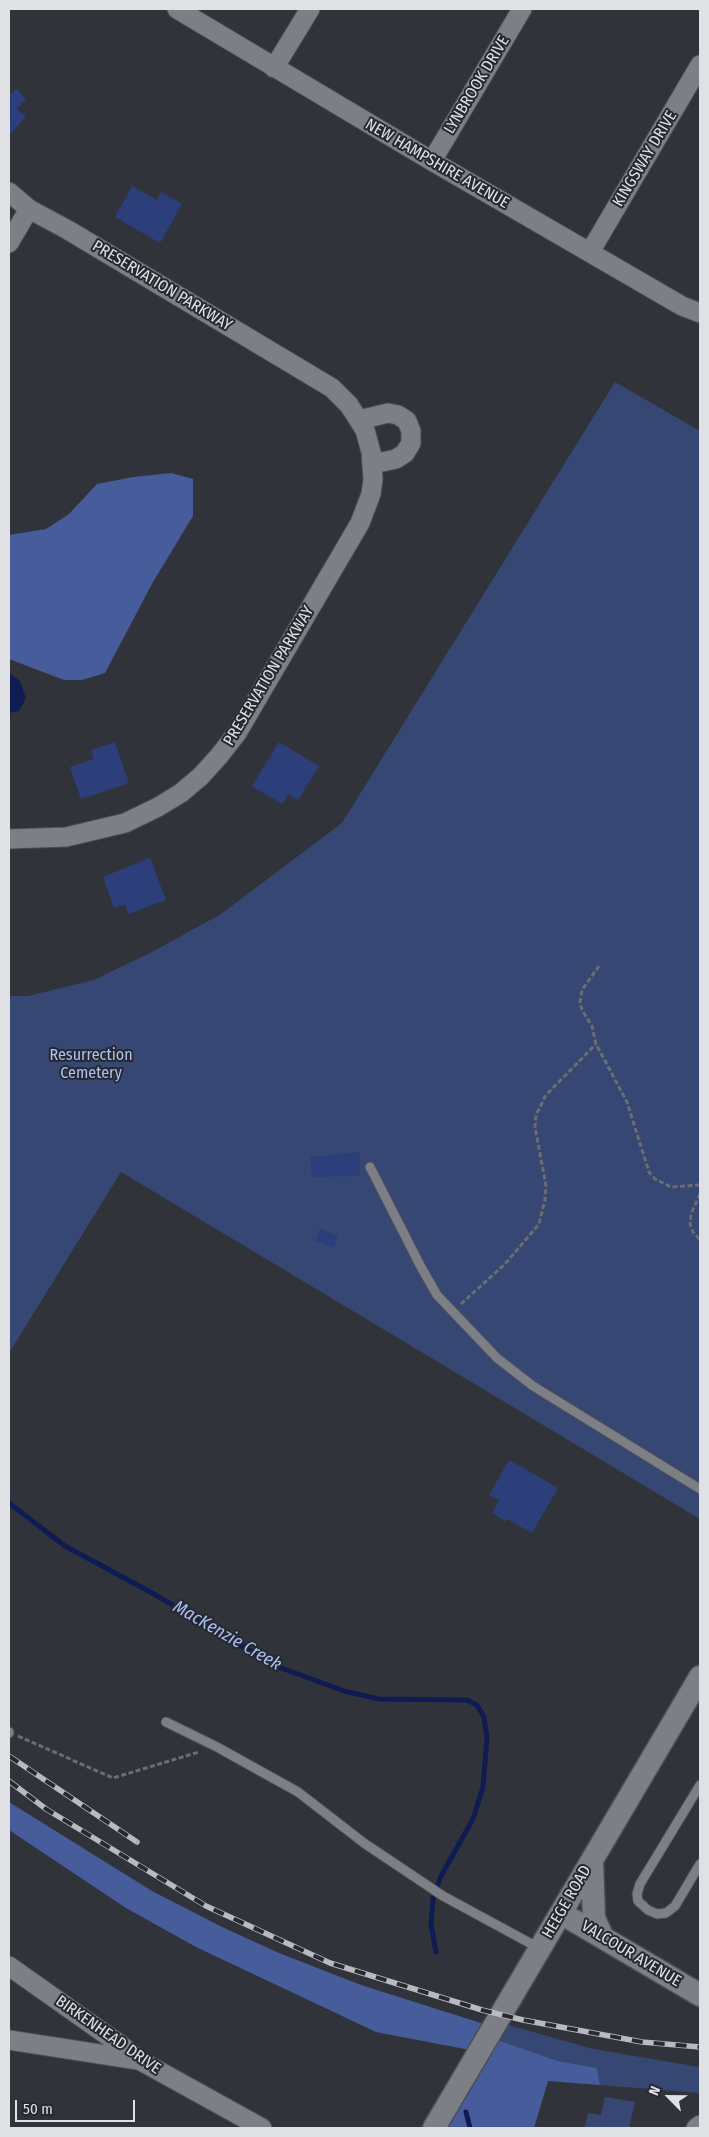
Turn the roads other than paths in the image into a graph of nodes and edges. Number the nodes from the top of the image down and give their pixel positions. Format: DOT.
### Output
graph roads {
  1 [pos="177,9"];
  2 [pos="310,9"];
  3 [pos="522,9"];
  4 [pos="700,65"];
  5 [pos="274,68"];
  6 [pos="432,161"];
  7 [pos="9,192"];
  8 [pos="29,209"];
  9 [pos="9,243"];
  10 [pos="590,252"];
  11 [pos="700,313"];
  12 [pos="359,420"];
  13 [pos="373,464"];
  14 [pos="9,839"];
  15 [pos="370,1167"];
  16 [pos="700,1489"];
  17 [pos="700,1677"];
  18 [pos="166,1722"];
  19 [pos="700,1785"];
  20 [pos="592,1860"];
  21 [pos="700,1864"];
  22 [pos="561,1913"];
  23 [pos="603,1938"];
  24 [pos="540,1948"];
  25 [pos="9,1966"];
  26 [pos="700,1995"];
  27 [pos="9,2040"];
  28 [pos="139,2060"];
  29 [pos="700,2125"];
  30 [pos="262,2128"];
  31 [pos="434,2128"];
  32 [pos="696,2128"];
  1 -- 5 [label="street, NEW HAMPSHIRE AVENUE"];
  2 -- 5 [label="street"];
  3 -- 6 [label="street, LYNBROOK DRIVE"];
  4 -- 10 [label="street, KINGSWAY DRIVE"];
  5 -- 6 [label="street, NEW HAMPSHIRE AVENUE"];
  6 -- 10 [label="street, NEW HAMPSHIRE AVENUE"];
  7 -- 8 [label="street, PRESERVATION PARKWAY"];
  8 -- 9 [label="street"];
  8 -- 12 [label="street, PRESERVATION PARKWAY"];
  10 -- 11 [label="street, NEW HAMPSHIRE AVENUE"];
  12 -- 13 [label="street, PRESERVATION PARKWAY"];
  12 -- 13 [label="street"];
  13 -- 14 [label="street, PRESERVATION PARKWAY"];
  15 -- 16 [label="lane"];
  17 -- 20 [label="street, HEEGE ROAD"];
  18 -- 24 [label="lane"];
  19 -- 21 [label="lane"];
  20 -- 22 [label="street, HEEGE ROAD"];
  20 -- 23 [label="street"];
  22 -- 23 [label="street, VALCOUR AVENUE"];
  22 -- 24 [label="street, HEEGE ROAD"];
  23 -- 26 [label="street, VALCOUR AVENUE"];
  24 -- 31 [label="street, HEEGE ROAD"];
  25 -- 28 [label="street, BIRKENHEAD DRIVE"];
  27 -- 28 [label="street"];
  28 -- 30 [label="street, BIRKENHEAD DRIVE"];
  29 -- 32 [label="street"];
}
